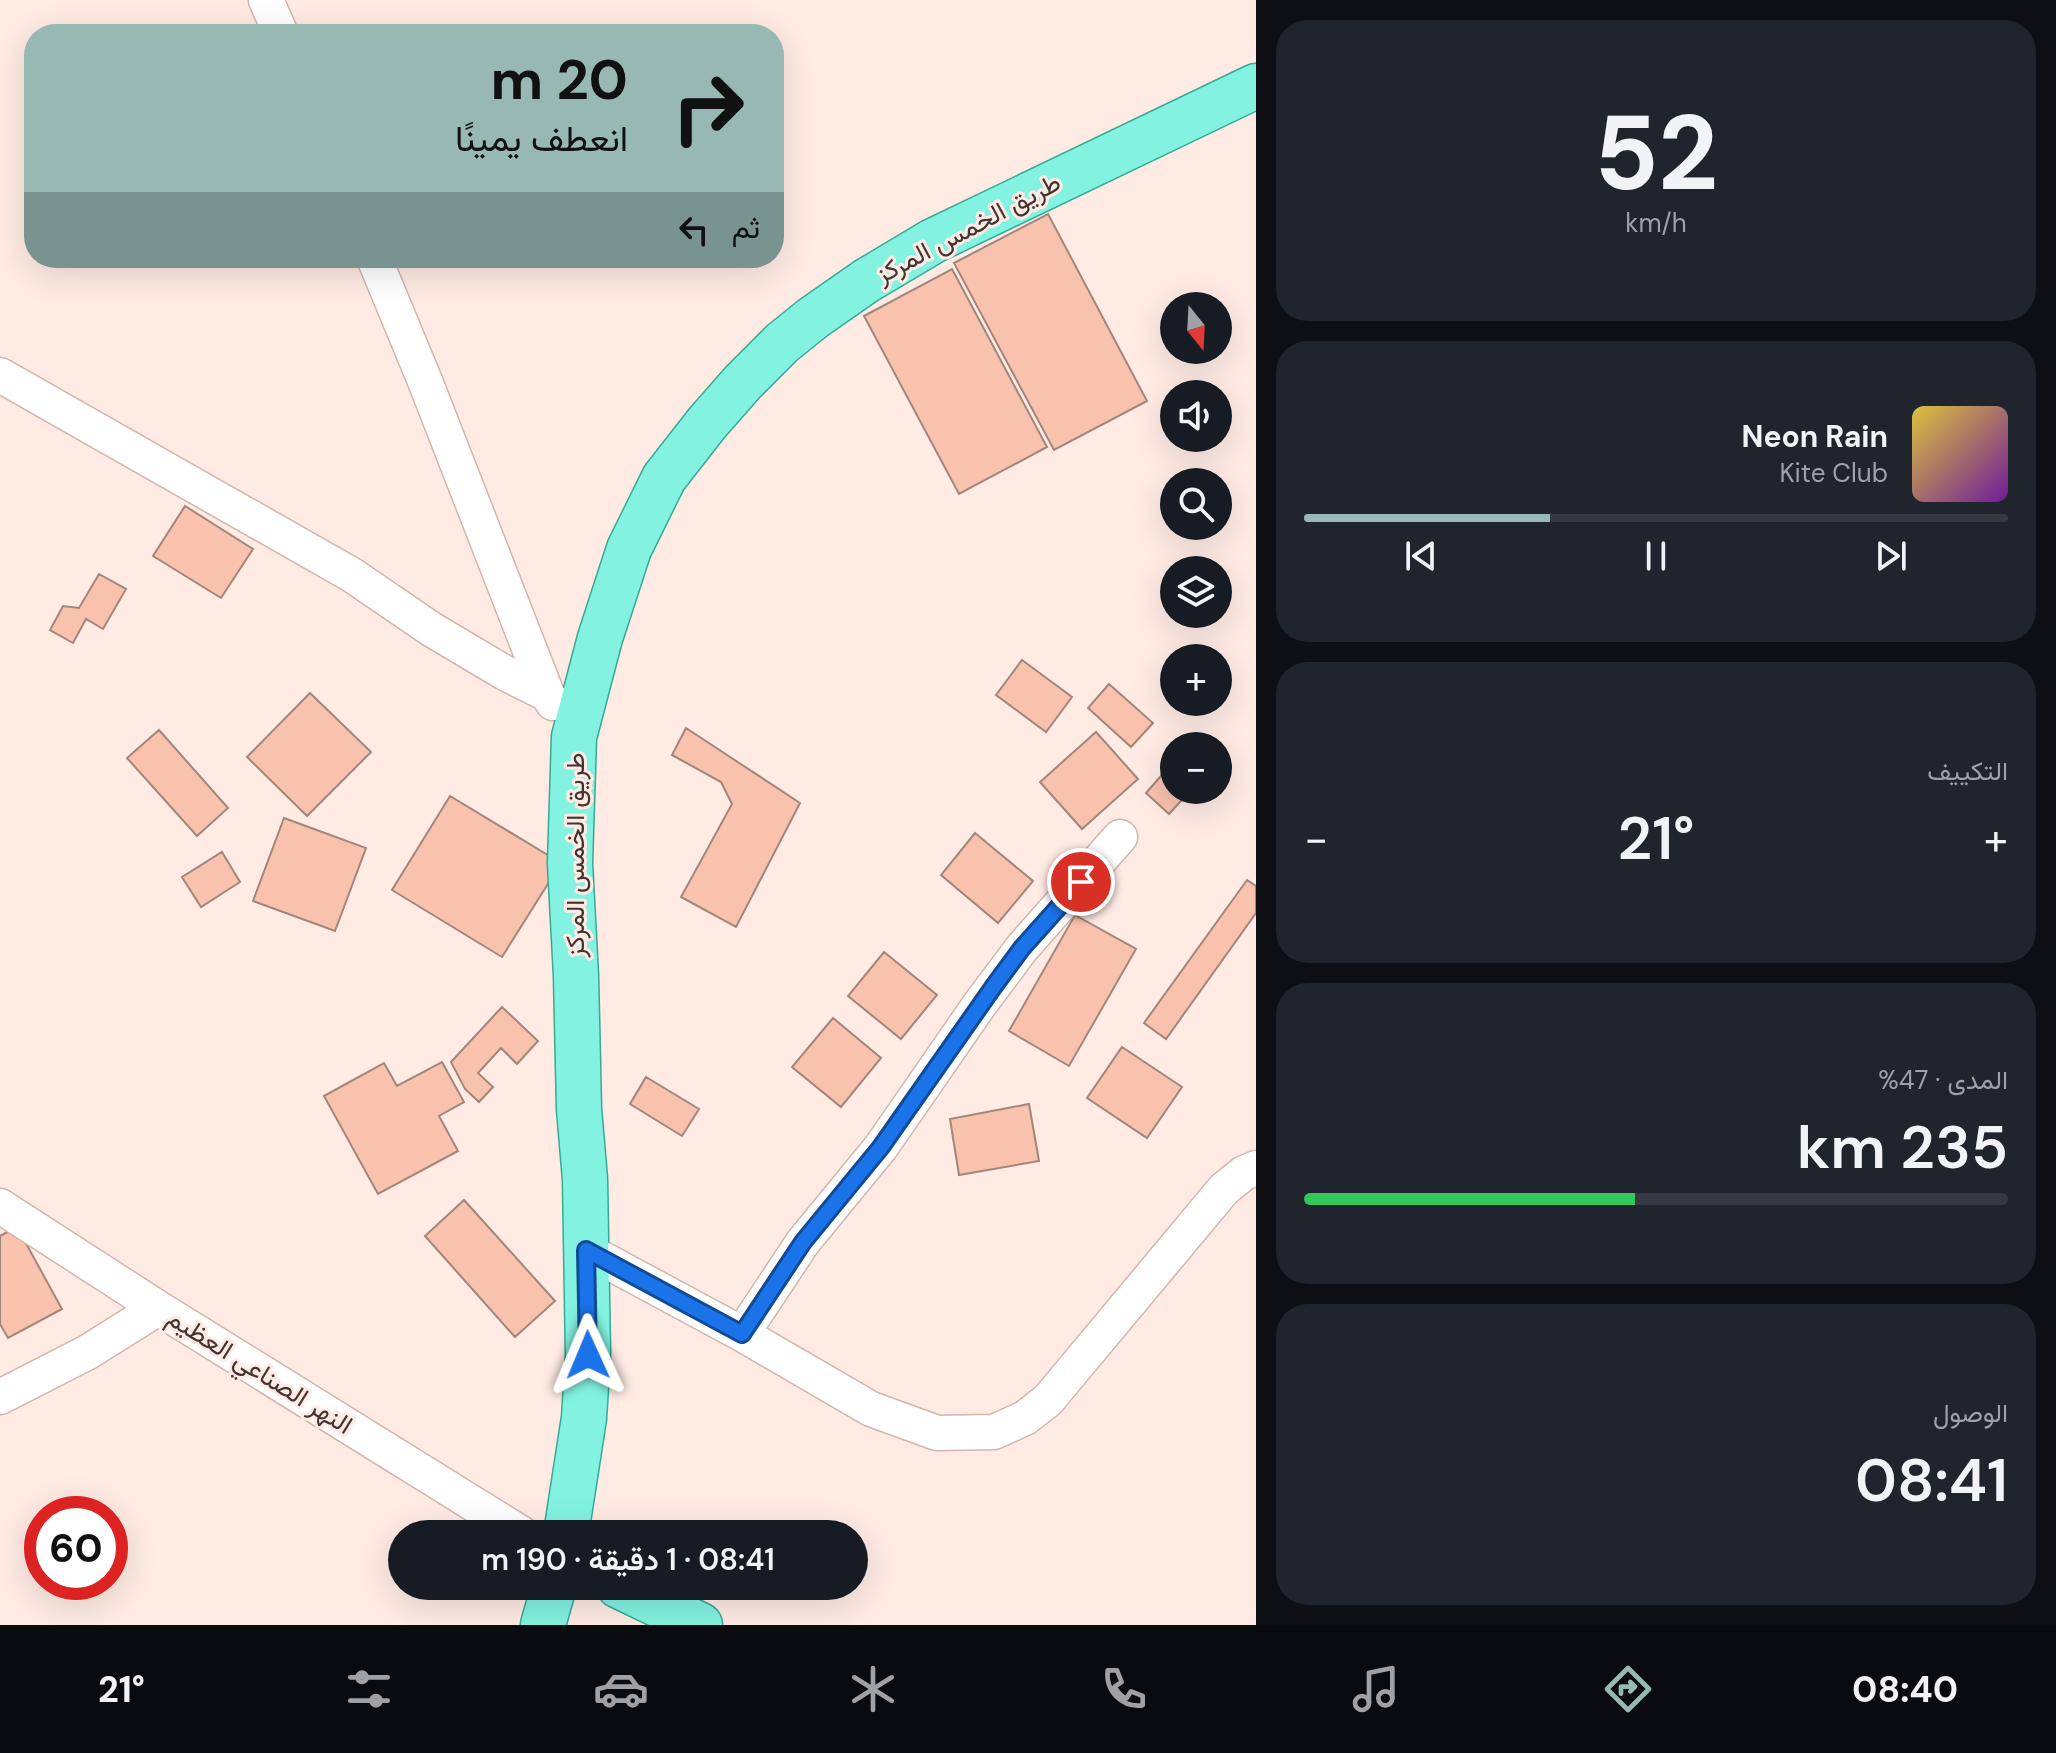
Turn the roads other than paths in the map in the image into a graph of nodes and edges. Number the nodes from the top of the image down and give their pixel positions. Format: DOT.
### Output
graph roads {
  1 [pos="266,0"];
  2 [pos="277,24"];
  3 [pos="1256,86"];
  4 [pos="378,268"];
  5 [pos="0,375"];
  6 [pos="547,694"];
  7 [pos="574,737"];
  8 [pos="1120,837"];
  9 [pos="1256,1168"];
  10 [pos="0,1206"];
  11 [pos="586,1250"];
  12 [pos="158,1308"];
  13 [pos="742,1334"];
  14 [pos="0,1397"];
  15 [pos="499,1520"];
  16 [pos="568,1520"];
  17 [pos="550,1600"];
  18 [pos="648,1600"];
  19 [pos="543,1625"];
  20 [pos="700,1625"];
  1 -- 2 [label="street"];
  3 -- 7 [label="main road, طريق الخمس المركز"];
  4 -- 6 [label="street"];
  5 -- 6 [label="street"];
  6 -- 7 [label="street"];
  7 -- 11 [label="main road, طريق الخمس المركز"];
  8 -- 13 [label="street"];
  9 -- 13 [label="street"];
  10 -- 12 [label="street, النهر الصناعي العظيم"];
  11 -- 13 [label="street"];
  11 -- 16 [label="main road, طريق الخمس المركز"];
  12 -- 14 [label="street"];
  12 -- 15 [label="street, النهر الصناعي العظيم"];
  17 -- 19 [label="main road"];
  18 -- 20 [label="main road"];
}
